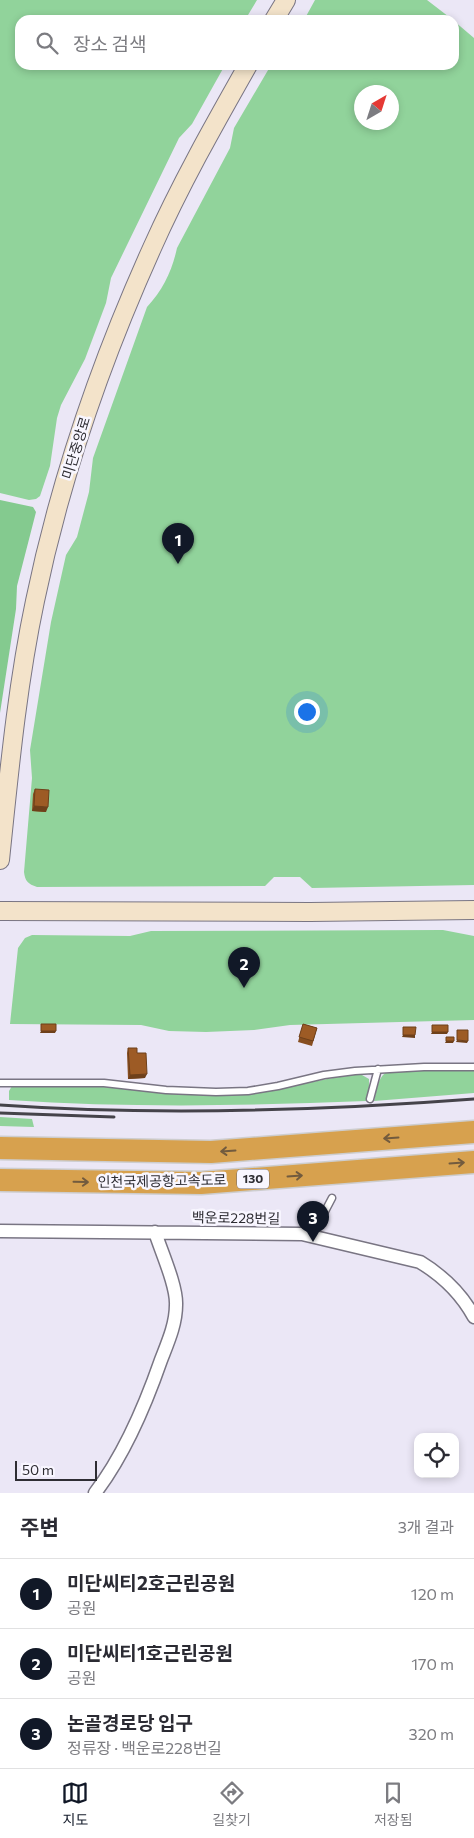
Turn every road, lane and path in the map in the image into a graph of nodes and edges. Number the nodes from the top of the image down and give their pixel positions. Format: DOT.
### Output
graph roads {
  1 [pos="286,0"];
  2 [pos="277,15"];
  3 [pos="245,70"];
  4 [pos="0,860"];
  5 [pos="474,910"];
  6 [pos="0,911"];
  7 [pos="474,1067"];
  8 [pos="378,1069"];
  9 [pos="0,1083"];
  10 [pos="370,1099"];
  11 [pos="474,1132"];
  12 [pos="0,1148"];
  13 [pos="474,1162"];
  14 [pos="0,1180"];
  15 [pos="332,1198"];
  16 [pos="0,1230"];
  17 [pos="155,1232"];
  18 [pos="312,1236"];
  19 [pos="474,1318"];
  20 [pos="95,1493"];
  1 -- 2 [label="street"];
  3 -- 4 [label="street, 미단중앙로"];
  5 -- 6 [label="street"];
  7 -- 8 [label="lane"];
  8 -- 9 [label="lane"];
  8 -- 10 [label="lane"];
  11 -- 12 [label="highway, 인천국제공항고속도로 / 130, one-way"];
  14 -- 13 [label="highway, 인천국제공항고속도로 / 130, one-way"];
  15 -- 18 [label="lane"];
  16 -- 17 [label="street, 백운로228번길"];
  17 -- 18 [label="street, 백운로228번길"];
  17 -- 20 [label="street"];
  18 -- 19 [label="street, 백운로228번길"];
}
